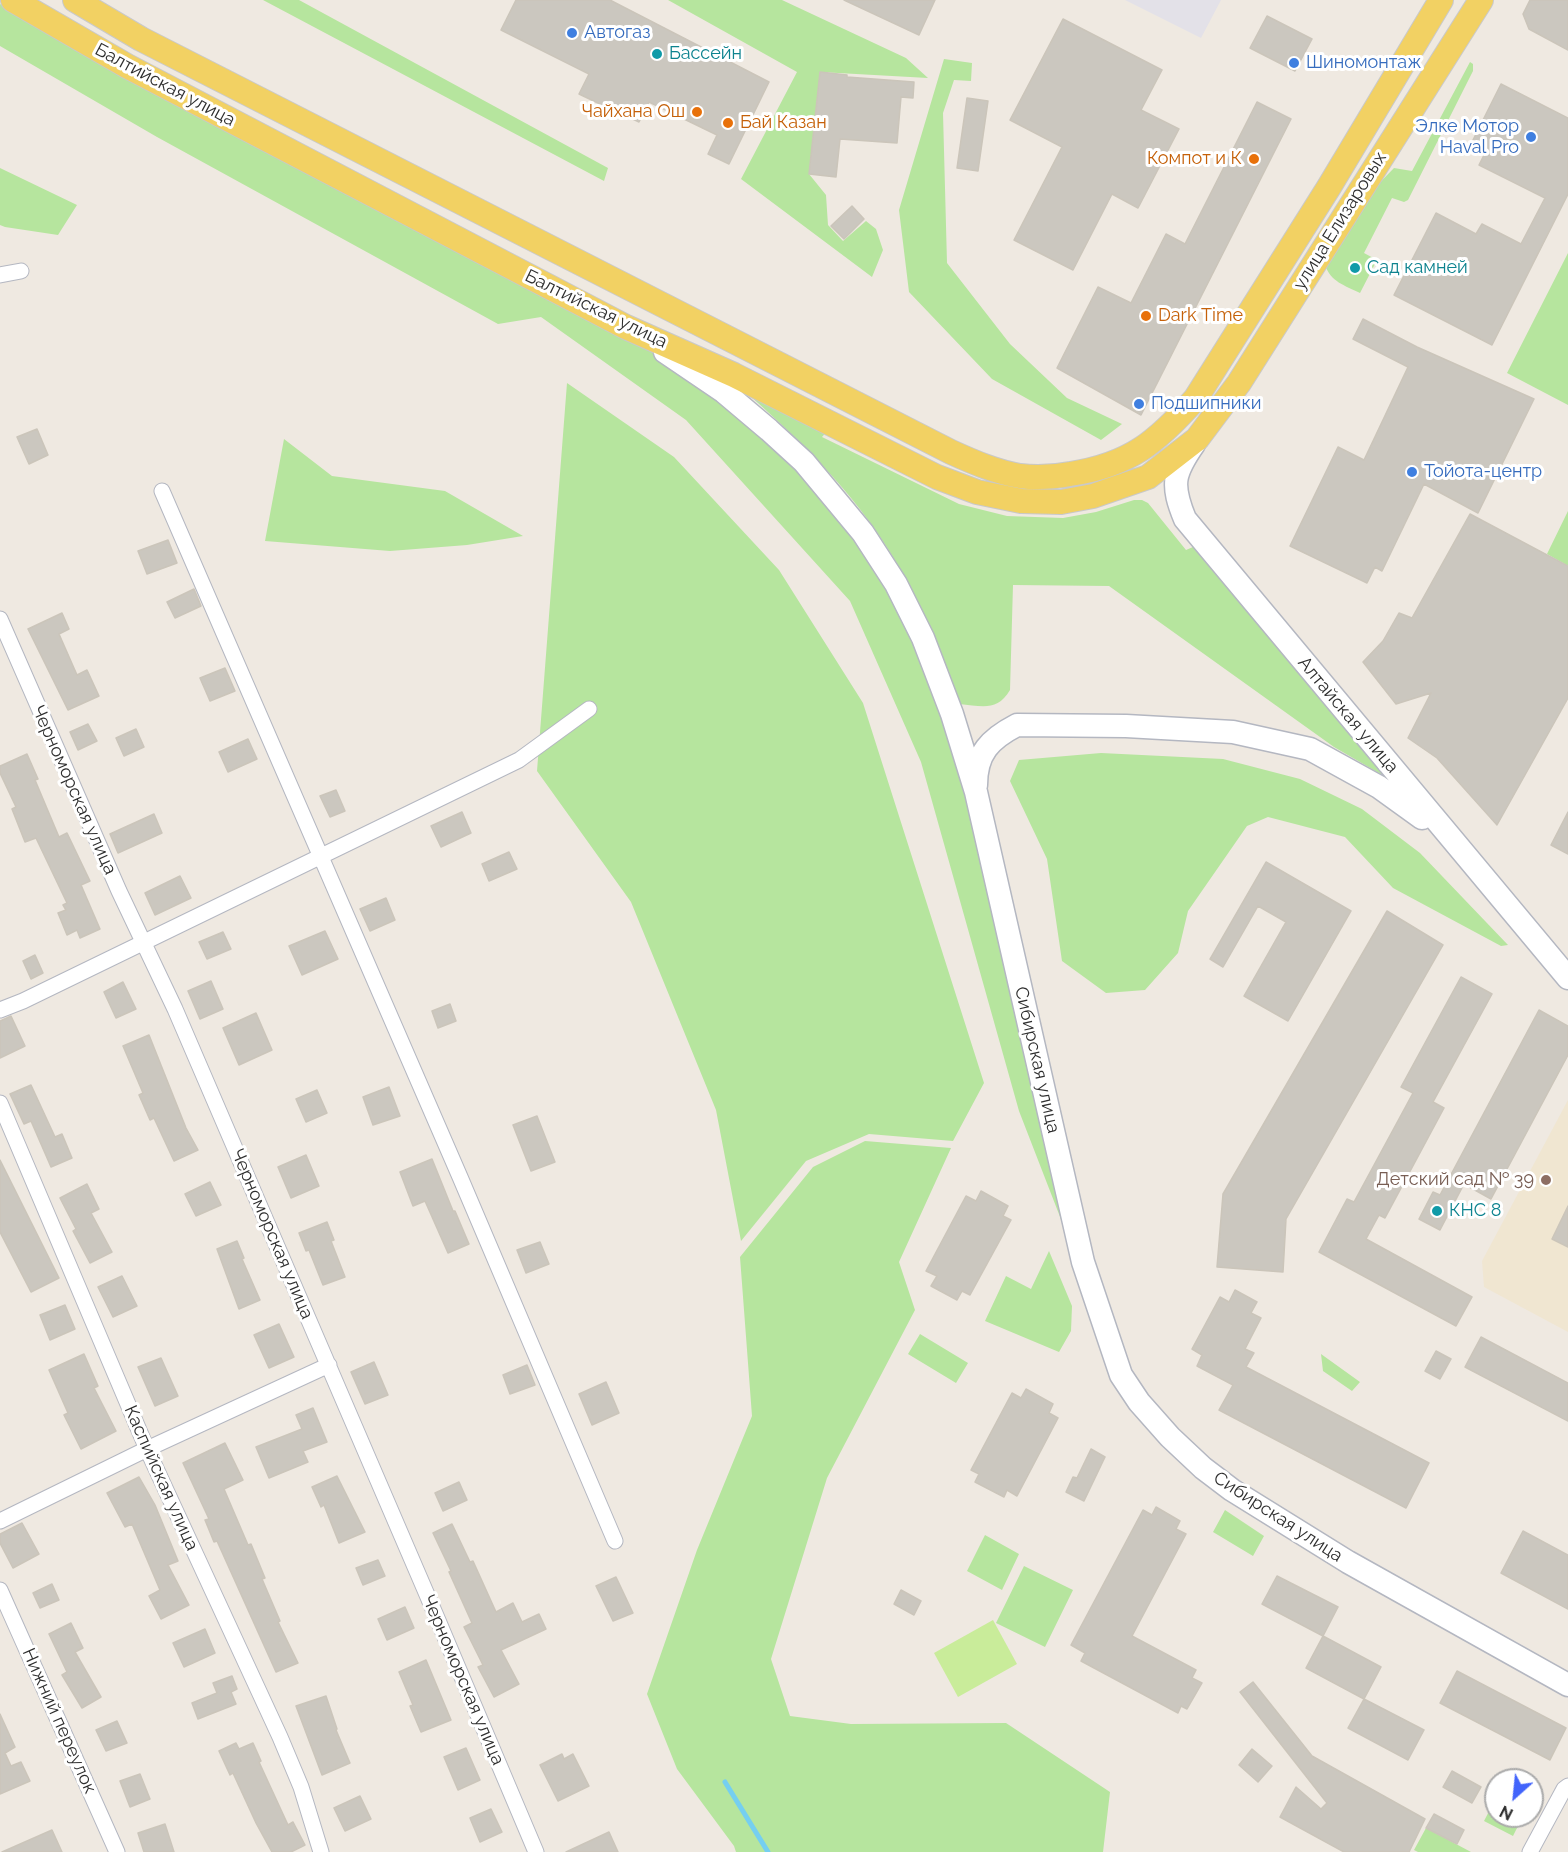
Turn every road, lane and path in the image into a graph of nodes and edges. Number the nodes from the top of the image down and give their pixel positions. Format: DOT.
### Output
graph roads {
  1 [pos="13,0"];
  2 [pos="75,0"];
  3 [pos="1441,0"];
  4 [pos="1481,0"];
  5 [pos="21,271"];
  6 [pos="0,275"];
  7 [pos="626,327"];
  8 [pos="1215,369"];
  9 [pos="1197,439"];
  10 [pos="162,491"];
  11 [pos="0,619"];
  12 [pos="589,709"];
  13 [pos="976,792"];
  14 [pos="1452,841"];
  15 [pos="321,857"];
  16 [pos="142,941"];
  17 [pos="1568,978"];
  18 [pos="0,1010"];
  19 [pos="0,1103"];
  20 [pos="329,1365"];
  21 [pos="147,1449"];
  22 [pos="0,1521"];
  23 [pos="615,1541"];
  24 [pos="0,1590"];
  25 [pos="1568,1685"];
  26 [pos="1568,1786"];
  27 [pos="117,1852"];
  28 [pos="321,1852"];
  29 [pos="536,1852"];
  30 [pos="1530,1852"];
  1 -- 7 [label="main road, Балтийская улица"];
  2 -- 8 [label="main road, Балтийская улица"];
  3 -- 8 [label="main road, улица Елизаровых"];
  4 -- 9 [label="main road, улица Елизаровых"];
  5 -- 6 [label="street"];
  7 -- 9 [label="main road, Балтийская улица"];
  7 -- 13 [label="main road, Сибирская улица"];
  9 -- 14 [label="main road, Алтайская улица"];
  10 -- 15 [label="street"];
  11 -- 16 [label="street, Черноморская улица"];
  12 -- 15 [label="street"];
  13 -- 14 [label="main road"];
  13 -- 25 [label="main road, Сибирская улица"];
  14 -- 17 [label="main road, Алтайская улица"];
  15 -- 16 [label="street"];
  15 -- 23 [label="street"];
  16 -- 18 [label="street"];
  16 -- 20 [label="street, Черноморская улица"];
  19 -- 21 [label="street, Каспийская улица"];
  20 -- 21 [label="street"];
  20 -- 29 [label="street, Черноморская улица"];
  21 -- 22 [label="street"];
  21 -- 28 [label="street, Каспийская улица"];
  24 -- 27 [label="street, Нижний переулок"];
  26 -- 30 [label="street"];
}
